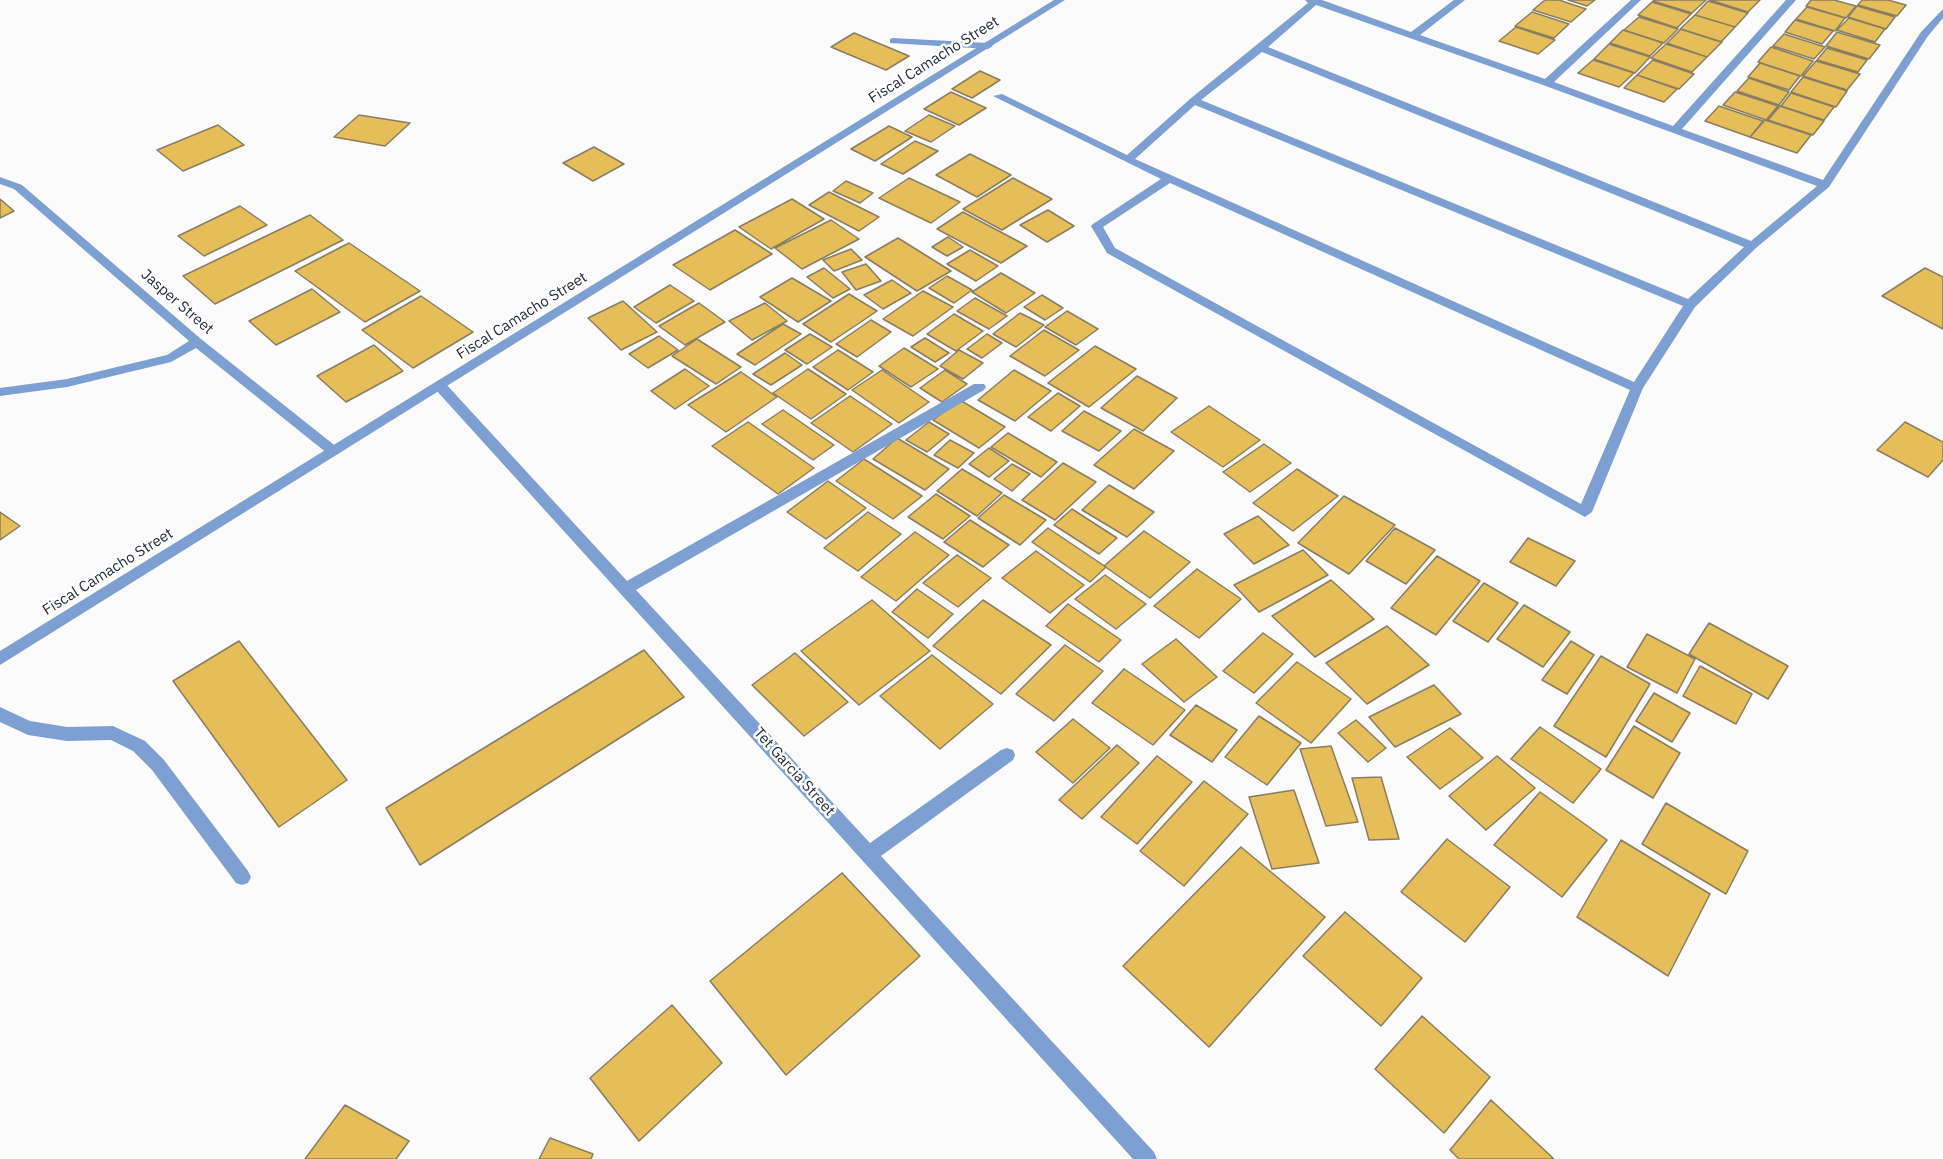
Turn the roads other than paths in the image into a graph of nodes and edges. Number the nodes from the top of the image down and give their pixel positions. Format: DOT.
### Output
graph roads {
  1 [pos="1060,0"];
  2 [pos="1314,0"];
  3 [pos="1460,0"];
  4 [pos="1636,0"];
  5 [pos="1791,0"];
  6 [pos="1943,12"];
  7 [pos="1414,35"];
  8 [pos="893,41"];
  9 [pos="988,46"];
  10 [pos="1261,48"];
  11 [pos="1547,83"];
  12 [pos="998,96"];
  13 [pos="1194,100"];
  14 [pos="1675,130"];
  15 [pos="1128,160"];
  16 [pos="1170,178"];
  17 [pos="0,180"];
  18 [pos="1825,185"];
  19 [pos="1752,246"];
  20 [pos="1690,304"];
  21 [pos="197,342"];
  22 [pos="440,386"];
  23 [pos="979,387"];
  24 [pos="1637,388"];
  25 [pos="0,392"];
  26 [pos="333,451"];
  27 [pos="626,589"];
  28 [pos="0,659"];
  29 [pos="0,714"];
  30 [pos="1008,755"];
  31 [pos="868,854"];
  32 [pos="242,878"];
  33 [pos="1147,1159"];
  1 -- 9 [label="street, Fiscal Camacho Street"];
  2 -- 7 [label="street"];
  2 -- 10 [label="street"];
  3 -- 7 [label="street"];
  4 -- 11 [label="street"];
  5 -- 14 [label="street"];
  6 -- 18 [label="street"];
  7 -- 11 [label="street"];
  8 -- 9 [label="street"];
  9 -- 22 [label="street, Fiscal Camacho Street"];
  10 -- 13 [label="street"];
  10 -- 19 [label="street"];
  11 -- 14 [label="street"];
  12 -- 15 [label="street"];
  13 -- 15 [label="street"];
  13 -- 20 [label="street"];
  14 -- 18 [label="street"];
  15 -- 16 [label="street"];
  16 -- 24 [label="street"];
  16 -- 24 [label="street"];
  17 -- 21 [label="street, Jasper Street"];
  18 -- 19 [label="street"];
  19 -- 20 [label="street"];
  20 -- 24 [label="street"];
  21 -- 25 [label="street"];
  21 -- 26 [label="street, Jasper Street"];
  22 -- 26 [label="street, Fiscal Camacho Street"];
  22 -- 27 [label="street, Tet Garcia Street"];
  23 -- 27 [label="street"];
  26 -- 28 [label="street, Fiscal Camacho Street"];
  27 -- 31 [label="street, Tet Garcia Street"];
  29 -- 32 [label="street"];
  30 -- 31 [label="street"];
  31 -- 33 [label="street, Tet Garcia Street"];
}
